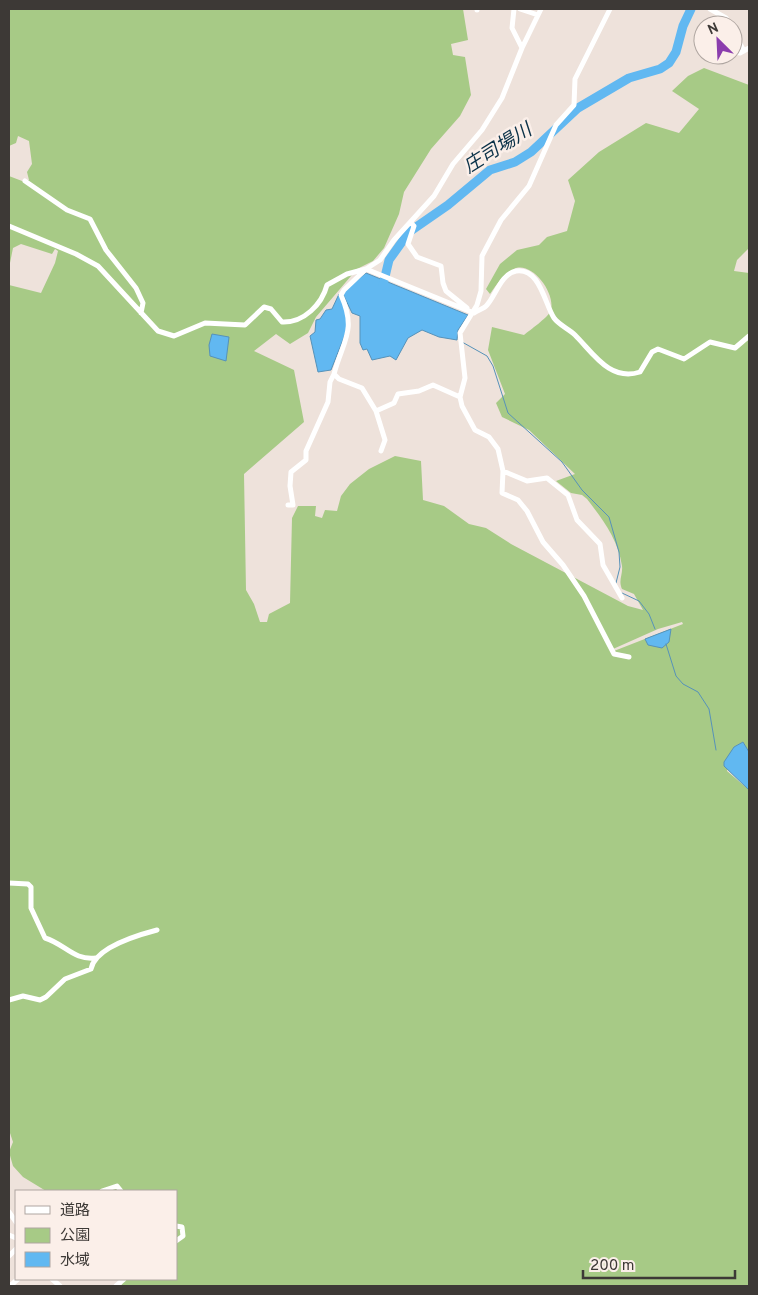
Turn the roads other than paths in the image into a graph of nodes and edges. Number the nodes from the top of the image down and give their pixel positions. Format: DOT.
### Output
graph roads {
  1 [pos="514,9"];
  2 [pos="520,9"];
  3 [pos="541,9"];
  4 [pos="610,9"];
  5 [pos="538,16"];
  6 [pos="522,48"];
  7 [pos="25,182"];
  8 [pos="411,223"];
  9 [pos="9,226"];
  10 [pos="366,269"];
  11 [pos="474,312"];
  12 [pos="141,313"];
  13 [pos="749,336"];
  14 [pos="334,374"];
  15 [pos="460,397"];
  16 [pos="376,411"];
  17 [pos="381,451"];
  18 [pos="503,471"];
  19 [pos="288,505"];
  20 [pos="622,598"];
  21 [pos="629,657"];
  22 [pos="9,883"];
  23 [pos="157,930"];
  24 [pos="96,958"];
  25 [pos="9,1000"];
  26 [pos="105,1190"];
  27 [pos="120,1190"];
  28 [pos="178,1226"];
  29 [pos="178,1240"];
  1 -- 6 [label="street"];
  2 -- 5 [label="street"];
  3 -- 5 [label="street"];
  4 -- 11 [label="street"];
  5 -- 6 [label="street"];
  6 -- 8 [label="street"];
  7 -- 12 [label="street"];
  8 -- 10 [label="street"];
  8 -- 11 [label="street"];
  9 -- 12 [label="street"];
  10 -- 11 [label="street"];
  10 -- 12 [label="street"];
  10 -- 14 [label="street"];
  11 -- 13 [label="street"];
  11 -- 15 [label="street"];
  14 -- 16 [label="street"];
  14 -- 19 [label="street"];
  15 -- 16 [label="street"];
  15 -- 18 [label="street"];
  16 -- 17 [label="street"];
  18 -- 20 [label="street"];
  18 -- 21 [label="street"];
  22 -- 24 [label="street"];
  23 -- 24 [label="street"];
  24 -- 25 [label="street"];
  26 -- 27 [label="street"];
  28 -- 29 [label="street"];
}
